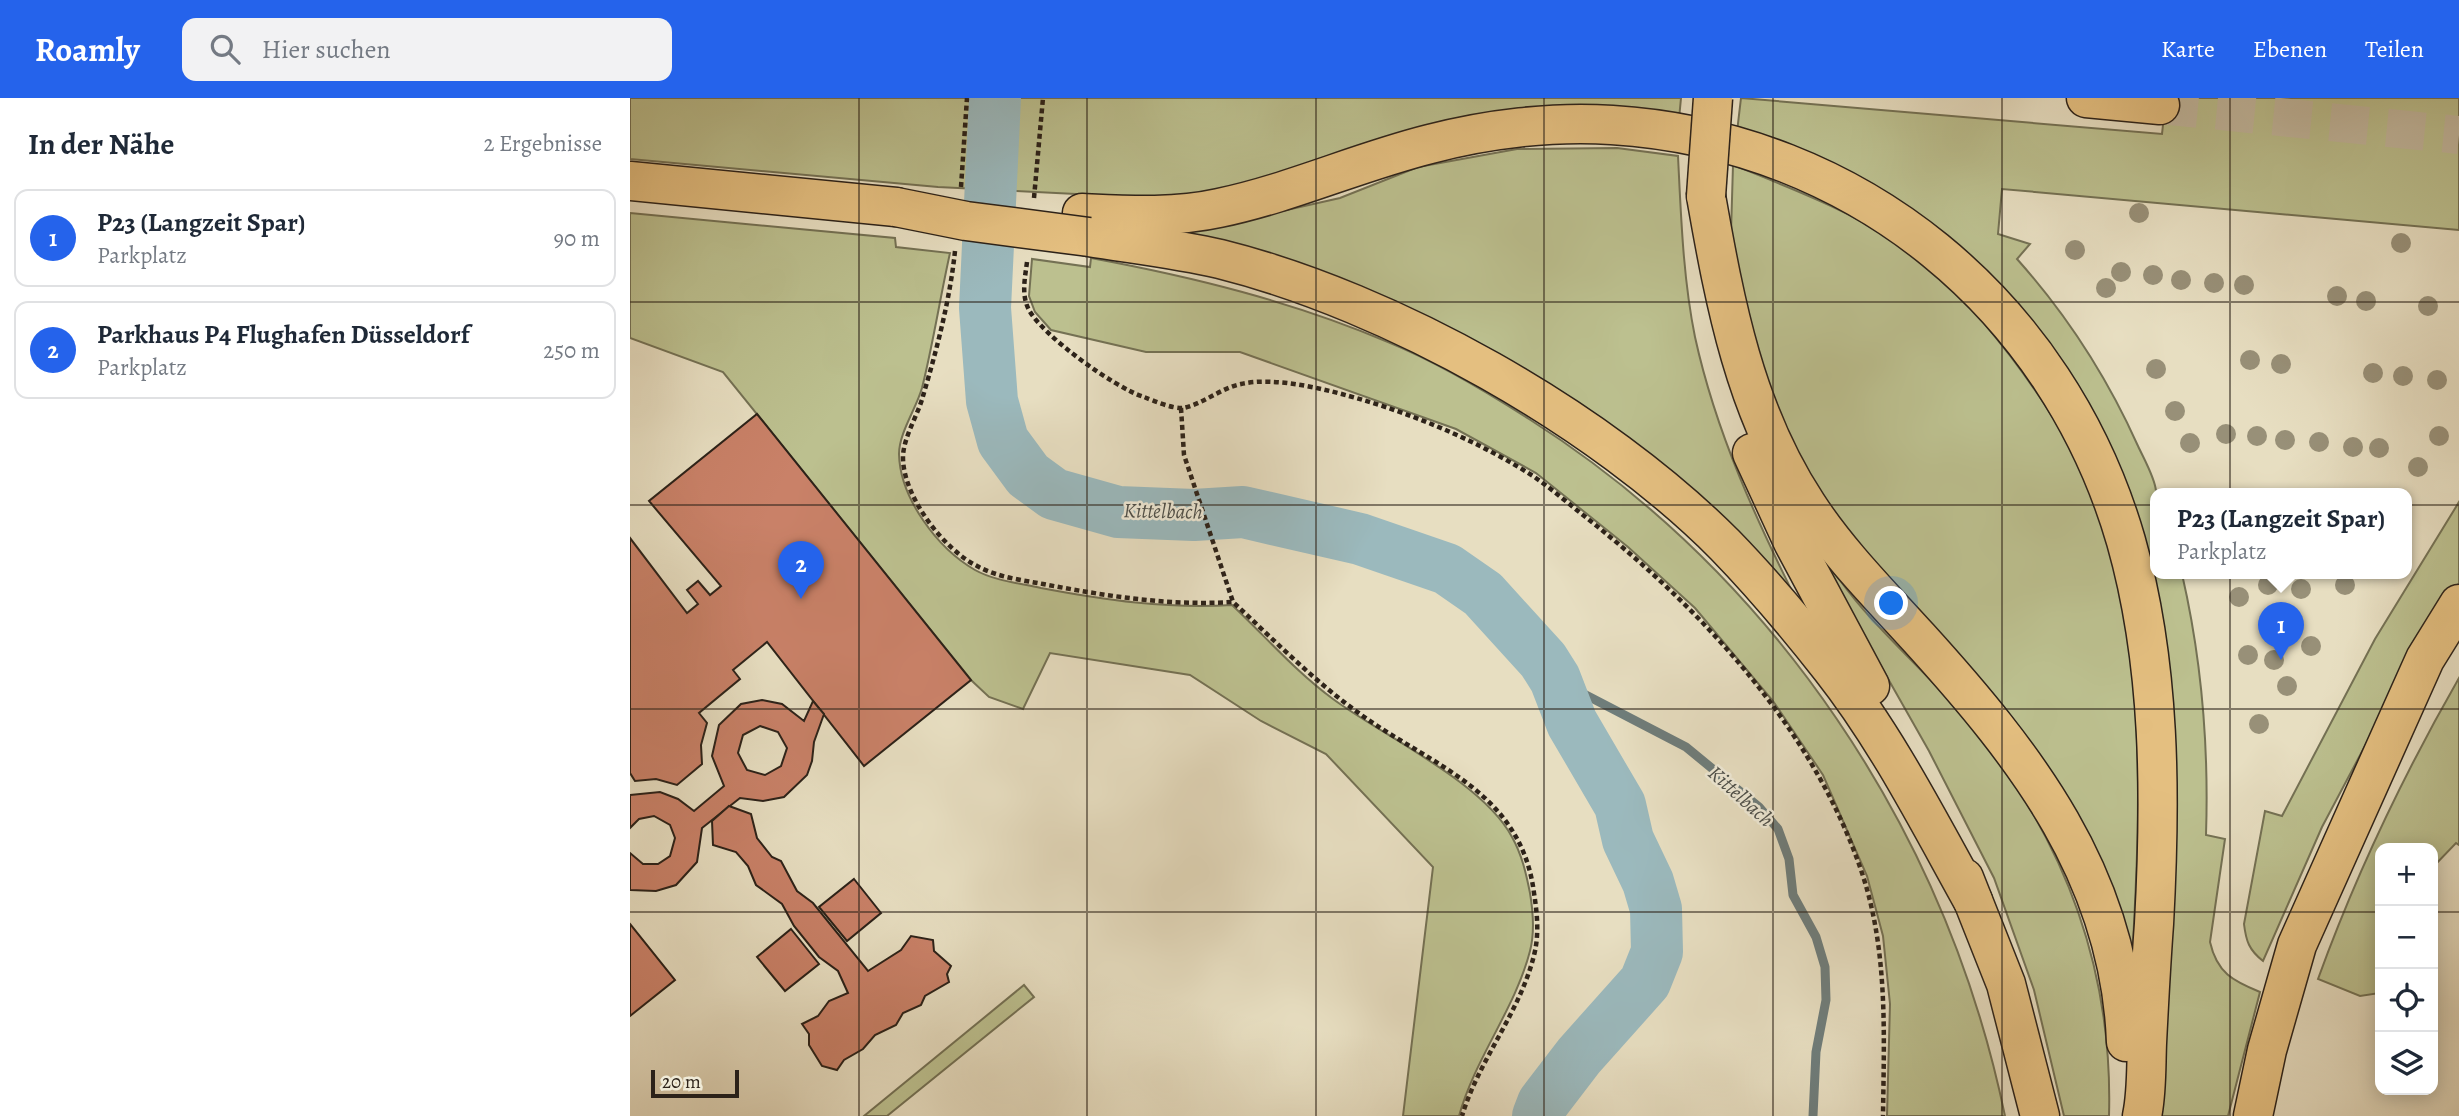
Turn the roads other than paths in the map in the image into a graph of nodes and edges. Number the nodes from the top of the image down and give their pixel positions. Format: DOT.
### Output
graph roads {
  1 [pos="1713,98"];
  2 [pos="2086,98"];
  3 [pos="2160,105"];
  4 [pos="630,181"];
  5 [pos="1706,196"];
  6 [pos="1085,225"];
  7 [pos="2459,604"];
  8 [pos="2459,648"];
  9 [pos="2399,720"];
  10 [pos="1973,901"];
  11 [pos="2040,1116"];
  12 [pos="2129,1116"];
  13 [pos="2141,1116"];
  14 [pos="2253,1116"];
  1 -- 5 [label="highway, bridge"];
  2 -- 3 [label="highway"];
  4 -- 6 [label="highway, bridge"];
  5 -- 10 [label="highway"];
  5 -- 12 [label="highway"];
  6 -- 10 [label="highway"];
  6 -- 13 [label="highway"];
  7 -- 9 [label="highway"];
  8 -- 9 [label="highway"];
  9 -- 14 [label="highway"];
  10 -- 11 [label="highway"];
}
